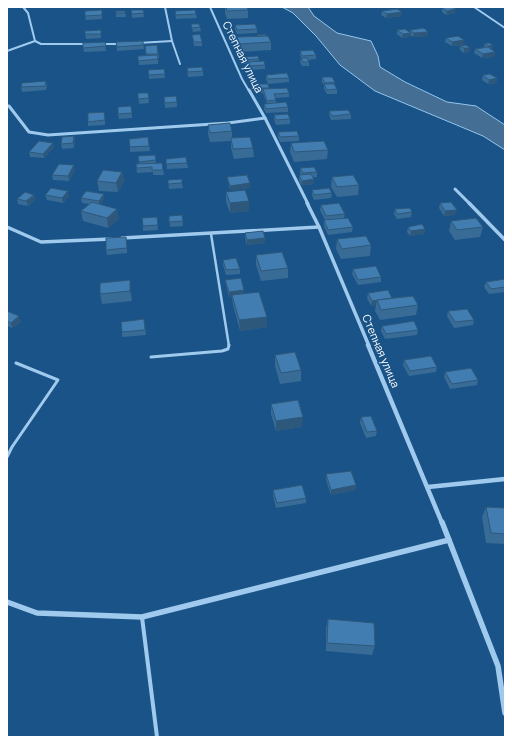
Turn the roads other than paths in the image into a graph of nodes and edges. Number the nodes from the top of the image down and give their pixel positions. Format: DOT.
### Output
graph roads {
  1 [pos="23,7"];
  2 [pos="165,7"];
  3 [pos="210,7"];
  4 [pos="474,7"];
  5 [pos="505,28"];
  6 [pos="36,41"];
  7 [pos="172,41"];
  8 [pos="128,43"];
  9 [pos="136,43"];
  10 [pos="90,44"];
  11 [pos="98,44"];
  12 [pos="7,51"];
  13 [pos="180,64"];
  14 [pos="7,106"];
  15 [pos="265,118"];
  16 [pos="455,189"];
  17 [pos="7,227"];
  18 [pos="319,227"];
  19 [pos="211,234"];
  20 [pos="505,240"];
  21 [pos="151,358"];
  22 [pos="16,363"];
  23 [pos="7,458"];
  24 [pos="505,479"];
  25 [pos="428,487"];
  26 [pos="449,540"];
  27 [pos="7,602"];
  28 [pos="142,617"];
  29 [pos="505,713"];
  30 [pos="157,737"];
  1 -- 6 [label="street"];
  2 -- 7 [label="street"];
  3 -- 15 [label="street, Степная улица"];
  4 -- 5 [label="street"];
  6 -- 10 [label="street"];
  6 -- 12 [label="street"];
  7 -- 9 [label="street"];
  7 -- 13 [label="street"];
  8 -- 11 [label="street"];
  14 -- 15 [label="street"];
  15 -- 18 [label="street, Степная улица"];
  16 -- 20 [label="street"];
  17 -- 19 [label="street"];
  18 -- 19 [label="street"];
  18 -- 25 [label="street, Степная улица"];
  19 -- 21 [label="lane"];
  22 -- 23 [label="lane"];
  24 -- 25 [label="street"];
  25 -- 26 [label="street, Степная улица"];
  26 -- 28 [label="street"];
  26 -- 29 [label="street, Степная улица"];
  27 -- 28 [label="street"];
  28 -- 30 [label="lane"];
}
